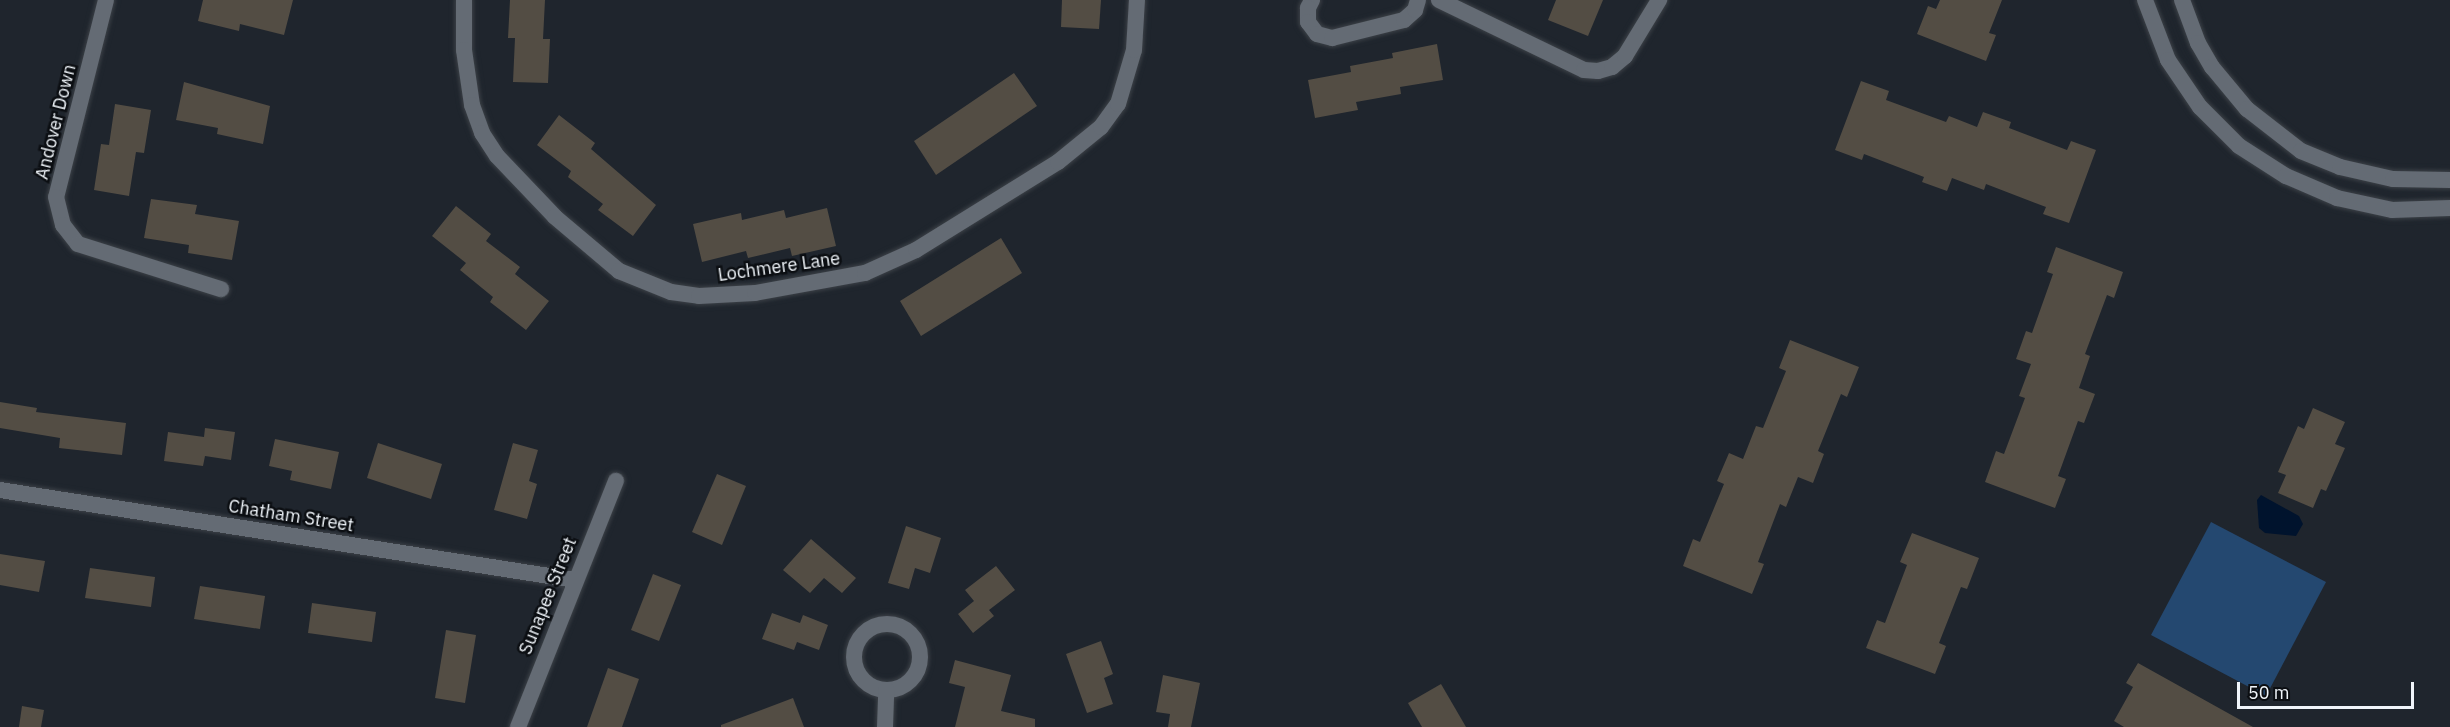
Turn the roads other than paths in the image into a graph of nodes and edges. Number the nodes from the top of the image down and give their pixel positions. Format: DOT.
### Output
graph roads {
  1 [pos="106,0"];
  2 [pos="464,0"];
  3 [pos="1137,0"];
  4 [pos="1312,0"];
  5 [pos="1418,0"];
  6 [pos="1439,0"];
  7 [pos="1659,0"];
  8 [pos="2145,0"];
  9 [pos="2182,0"];
  10 [pos="2450,180"];
  11 [pos="2450,208"];
  12 [pos="221,289"];
  13 [pos="616,481"];
  14 [pos="0,490"];
  15 [pos="575,580"];
  16 [pos="886,690"];
  17 [pos="518,727"];
  18 [pos="885,727"];
  1 -- 12 [label="street, Andover Down"];
  2 -- 3 [label="street, Lochmere Lane"];
  4 -- 5 [label="street"];
  6 -- 7 [label="street"];
  8 -- 11 [label="street"];
  9 -- 10 [label="street"];
  13 -- 15 [label="street, Sunapee Street"];
  14 -- 15 [label="street, Chatham Street"];
  15 -- 17 [label="street, Sunapee Street"];
  16 -- 18 [label="street"];
}
